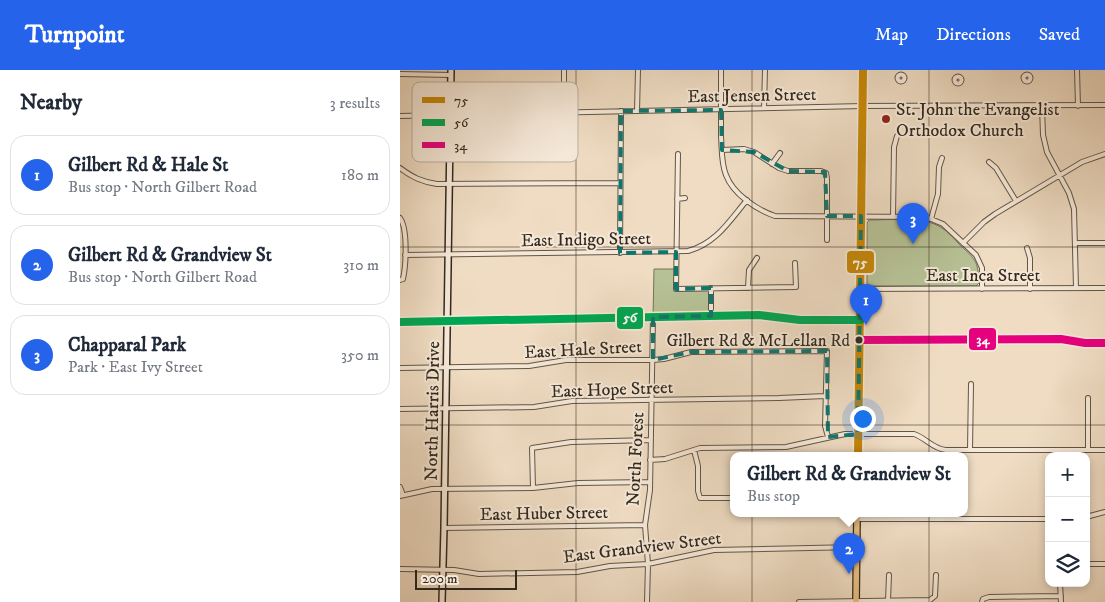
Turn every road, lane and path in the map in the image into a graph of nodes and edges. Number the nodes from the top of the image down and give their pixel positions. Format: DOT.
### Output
graph roads {
  1 [pos="638,70"];
  2 [pos="721,70"];
  3 [pos="765,70"];
  4 [pos="863,70"];
  5 [pos="958,70"];
  6 [pos="1077,70"];
  7 [pos="410,72"];
  8 [pos="451,73"];
  9 [pos="400,74"];
  10 [pos="958,76"];
  11 [pos="863,106"];
  12 [pos="1042,106"];
  13 [pos="1078,106"];
  14 [pos="1105,106"];
  15 [pos="764,108"];
  16 [pos="721,110"];
  17 [pos="621,111"];
  18 [pos="637,111"];
  19 [pos="578,113"];
  20 [pos="897,136"];
  21 [pos="722,150"];
  22 [pos="780,153"];
  23 [pos="678,154"];
  24 [pos="1105,154"];
  25 [pos="942,158"];
  26 [pos="451,162"];
  27 [pos="989,162"];
  28 [pos="772,164"];
  29 [pos="401,166"];
  30 [pos="1059,176"];
  31 [pos="620,182"];
  32 [pos="450,184"];
  33 [pos="685,198"];
  34 [pos="677,199"];
  35 [pos="747,200"];
  36 [pos="1016,201"];
  37 [pos="827,216"];
  38 [pos="861,216"];
  39 [pos="893,217"];
  40 [pos="400,218"];
  41 [pos="931,219"];
  42 [pos="826,240"];
  43 [pos="963,243"];
  44 [pos="1075,243"];
  45 [pos="1105,243"];
  46 [pos="1027,248"];
  47 [pos="620,252"];
  48 [pos="676,252"];
  49 [pos="448,254"];
  50 [pos="405,255"];
  51 [pos="758,258"];
  52 [pos="795,263"];
  53 [pos="401,280"];
  54 [pos="711,288"];
  55 [pos="748,288"];
  56 [pos="1076,288"];
  57 [pos="1105,288"];
  58 [pos="860,289"];
  59 [pos="982,289"];
  60 [pos="1030,289"];
  61 [pos="711,316"];
  62 [pos="653,317"];
  63 [pos="860,320"];
  64 [pos="447,321"];
  65 [pos="400,322"];
  66 [pos="860,340"];
  67 [pos="1105,343"];
  68 [pos="653,360"];
  69 [pos="400,368"];
  70 [pos="446,368"];
  71 [pos="971,384"];
  72 [pos="825,396"];
  73 [pos="1088,398"];
  74 [pos="652,400"];
  75 [pos="446,408"];
  76 [pos="400,409"];
  77 [pos="858,434"];
  78 [pos="828,437"];
  79 [pos="651,440"];
  80 [pos="694,450"];
  81 [pos="970,450"];
  82 [pos="1088,450"];
  83 [pos="1105,450"];
  84 [pos="858,452"];
  85 [pos="650,460"];
  86 [pos="650,482"];
  87 [pos="400,487"];
  88 [pos="444,488"];
  89 [pos="533,488"];
  90 [pos="401,496"];
  91 [pos="730,498"];
  92 [pos="1105,512"];
  93 [pos="1090,516"];
  94 [pos="857,517"];
  95 [pos="921,517"];
  96 [pos="1045,519"];
  97 [pos="645,525"];
  98 [pos="444,528"];
  99 [pos="857,547"];
  100 [pos="648,564"];
  101 [pos="1090,564"];
  102 [pos="1105,564"];
  103 [pos="400,568"];
  104 [pos="443,570"];
  105 [pos="889,575"];
  106 [pos="936,575"];
  107 [pos="1060,587"];
  108 [pos="1061,596"];
  109 [pos="983,600"];
  110 [pos="856,601"];
  111 [pos="888,601"];
  112 [pos="442,602"];
  113 [pos="647,602"];
  114 [pos="799,602"];
  115 [pos="1061,602"];
  1 -- 18 [label="street"];
  2 -- 16 [label="street"];
  3 -- 15 [label="street"];
  4 -- 11 [label="main road"];
  5 -- 10 [label="street"];
  6 -- 13 [label="street"];
  7 -- 8 [label="street"];
  7 -- 9 [label="street"];
  11 -- 12 [label="street, East Jensen Street"];
  11 -- 15 [label="street, East Jensen Street"];
  11 -- 38 [label="main road"];
  12 -- 13 [label="street, East Jensen Street"];
  12 -- 30 [label="street"];
  13 -- 14 [label="street, East Jensen Street"];
  15 -- 16 [label="street, East Jensen Street"];
  16 -- 18 [label="street, East Jensen Street"];
  16 -- 21 [label="street"];
  17 -- 18 [label="street, East Jensen Street"];
  17 -- 19 [label="street, East Jensen Street"];
  17 -- 31 [label="street"];
  20 -- 39 [label="street"];
  21 -- 28 [label="street"];
  21 -- 35 [label="street"];
  22 -- 28 [label="street"];
  23 -- 34 [label="street"];
  24 -- 30 [label="street"];
  25 -- 41 [label="street"];
  26 -- 32 [label="street, North Harris Drive"];
  27 -- 36 [label="street"];
  28 -- 37 [label="street"];
  29 -- 32 [label="street"];
  30 -- 36 [label="street"];
  30 -- 44 [label="street"];
  31 -- 32 [label="street"];
  31 -- 47 [label="street"];
  32 -- 49 [label="street, North Harris Drive"];
  33 -- 34 [label="street"];
  34 -- 48 [label="street"];
  35 -- 37 [label="street"];
  35 -- 48 [label="street, East Indigo Street"];
  36 -- 43 [label="street"];
  37 -- 38 [label="street"];
  37 -- 42 [label="street"];
  38 -- 39 [label="street"];
  38 -- 58 [label="main road"];
  39 -- 41 [label="street"];
  40 -- 50 [label="street"];
  41 -- 43 [label="street"];
  43 -- 59 [label="street"];
  44 -- 45 [label="street"];
  44 -- 56 [label="street"];
  46 -- 60 [label="street"];
  47 -- 48 [label="street, East Indigo Street"];
  47 -- 49 [label="street, East Indigo Street"];
  48 -- 54 [label="street"];
  49 -- 50 [label="street, East Indigo Street"];
  49 -- 64 [label="street, North Harris Drive"];
  50 -- 53 [label="street"];
  51 -- 55 [label="street"];
  52 -- 55 [label="street"];
  54 -- 55 [label="street"];
  54 -- 61 [label="street"];
  56 -- 57 [label="street, East Inca Street"];
  56 -- 60 [label="street, East Inca Street"];
  58 -- 59 [label="street, East Inca Street"];
  58 -- 63 [label="main road"];
  59 -- 60 [label="street, East Inca Street"];
  61 -- 62 [label="street"];
  61 -- 63 [label="street"];
  62 -- 64 [label="street"];
  62 -- 68 [label="street, North Forest"];
  63 -- 66 [label="main road"];
  64 -- 65 [label="street"];
  64 -- 70 [label="street, North Harris Drive"];
  66 -- 67 [label="street"];
  66 -- 77 [label="main road"];
  68 -- 70 [label="street, East Hale Street"];
  68 -- 72 [label="street, East Hale Street"];
  68 -- 74 [label="street, North Forest"];
  69 -- 70 [label="street, East Hale Street"];
  70 -- 75 [label="street, North Harris Drive"];
  71 -- 81 [label="street"];
  72 -- 74 [label="street, East Hope Street"];
  72 -- 78 [label="street"];
  73 -- 82 [label="street"];
  74 -- 75 [label="street, East Hope Street"];
  74 -- 79 [label="street, North Forest"];
  75 -- 76 [label="street, East Hope Street"];
  75 -- 88 [label="street, North Harris Drive"];
  77 -- 78 [label="street"];
  77 -- 81 [label="street"];
  77 -- 84 [label="main road"];
  78 -- 80 [label="street"];
  79 -- 85 [label="street, North Forest"];
  79 -- 89 [label="street"];
  80 -- 85 [label="street"];
  80 -- 91 [label="street"];
  81 -- 82 [label="street"];
  82 -- 83 [label="street"];
  85 -- 86 [label="street, North Forest"];
  86 -- 89 [label="street"];
  86 -- 97 [label="street, North Forest"];
  87 -- 90 [label="street"];
  88 -- 89 [label="street"];
  88 -- 90 [label="street"];
  88 -- 98 [label="street, North Harris Drive"];
  92 -- 93 [label="street"];
  94 -- 99 [label="main road"];
  95 -- 96 [label="street"];
  97 -- 98 [label="street, East Huber Street"];
  97 -- 100 [label="street, North Forest"];
  98 -- 104 [label="street, North Harris Drive"];
  99 -- 100 [label="street, East Grandview Street"];
  99 -- 110 [label="main road"];
  100 -- 104 [label="street, East Grandview Street"];
  100 -- 113 [label="street, North Forest"];
  101 -- 102 [label="street"];
  103 -- 104 [label="street, East Grandview Street"];
  104 -- 112 [label="street, North Harris Drive"];
  105 -- 111 [label="street"];
  106 -- 111 [label="street"];
  107 -- 108 [label="street"];
  108 -- 109 [label="street"];
  108 -- 115 [label="street"];
  110 -- 111 [label="street"];
  110 -- 114 [label="street"];
}
